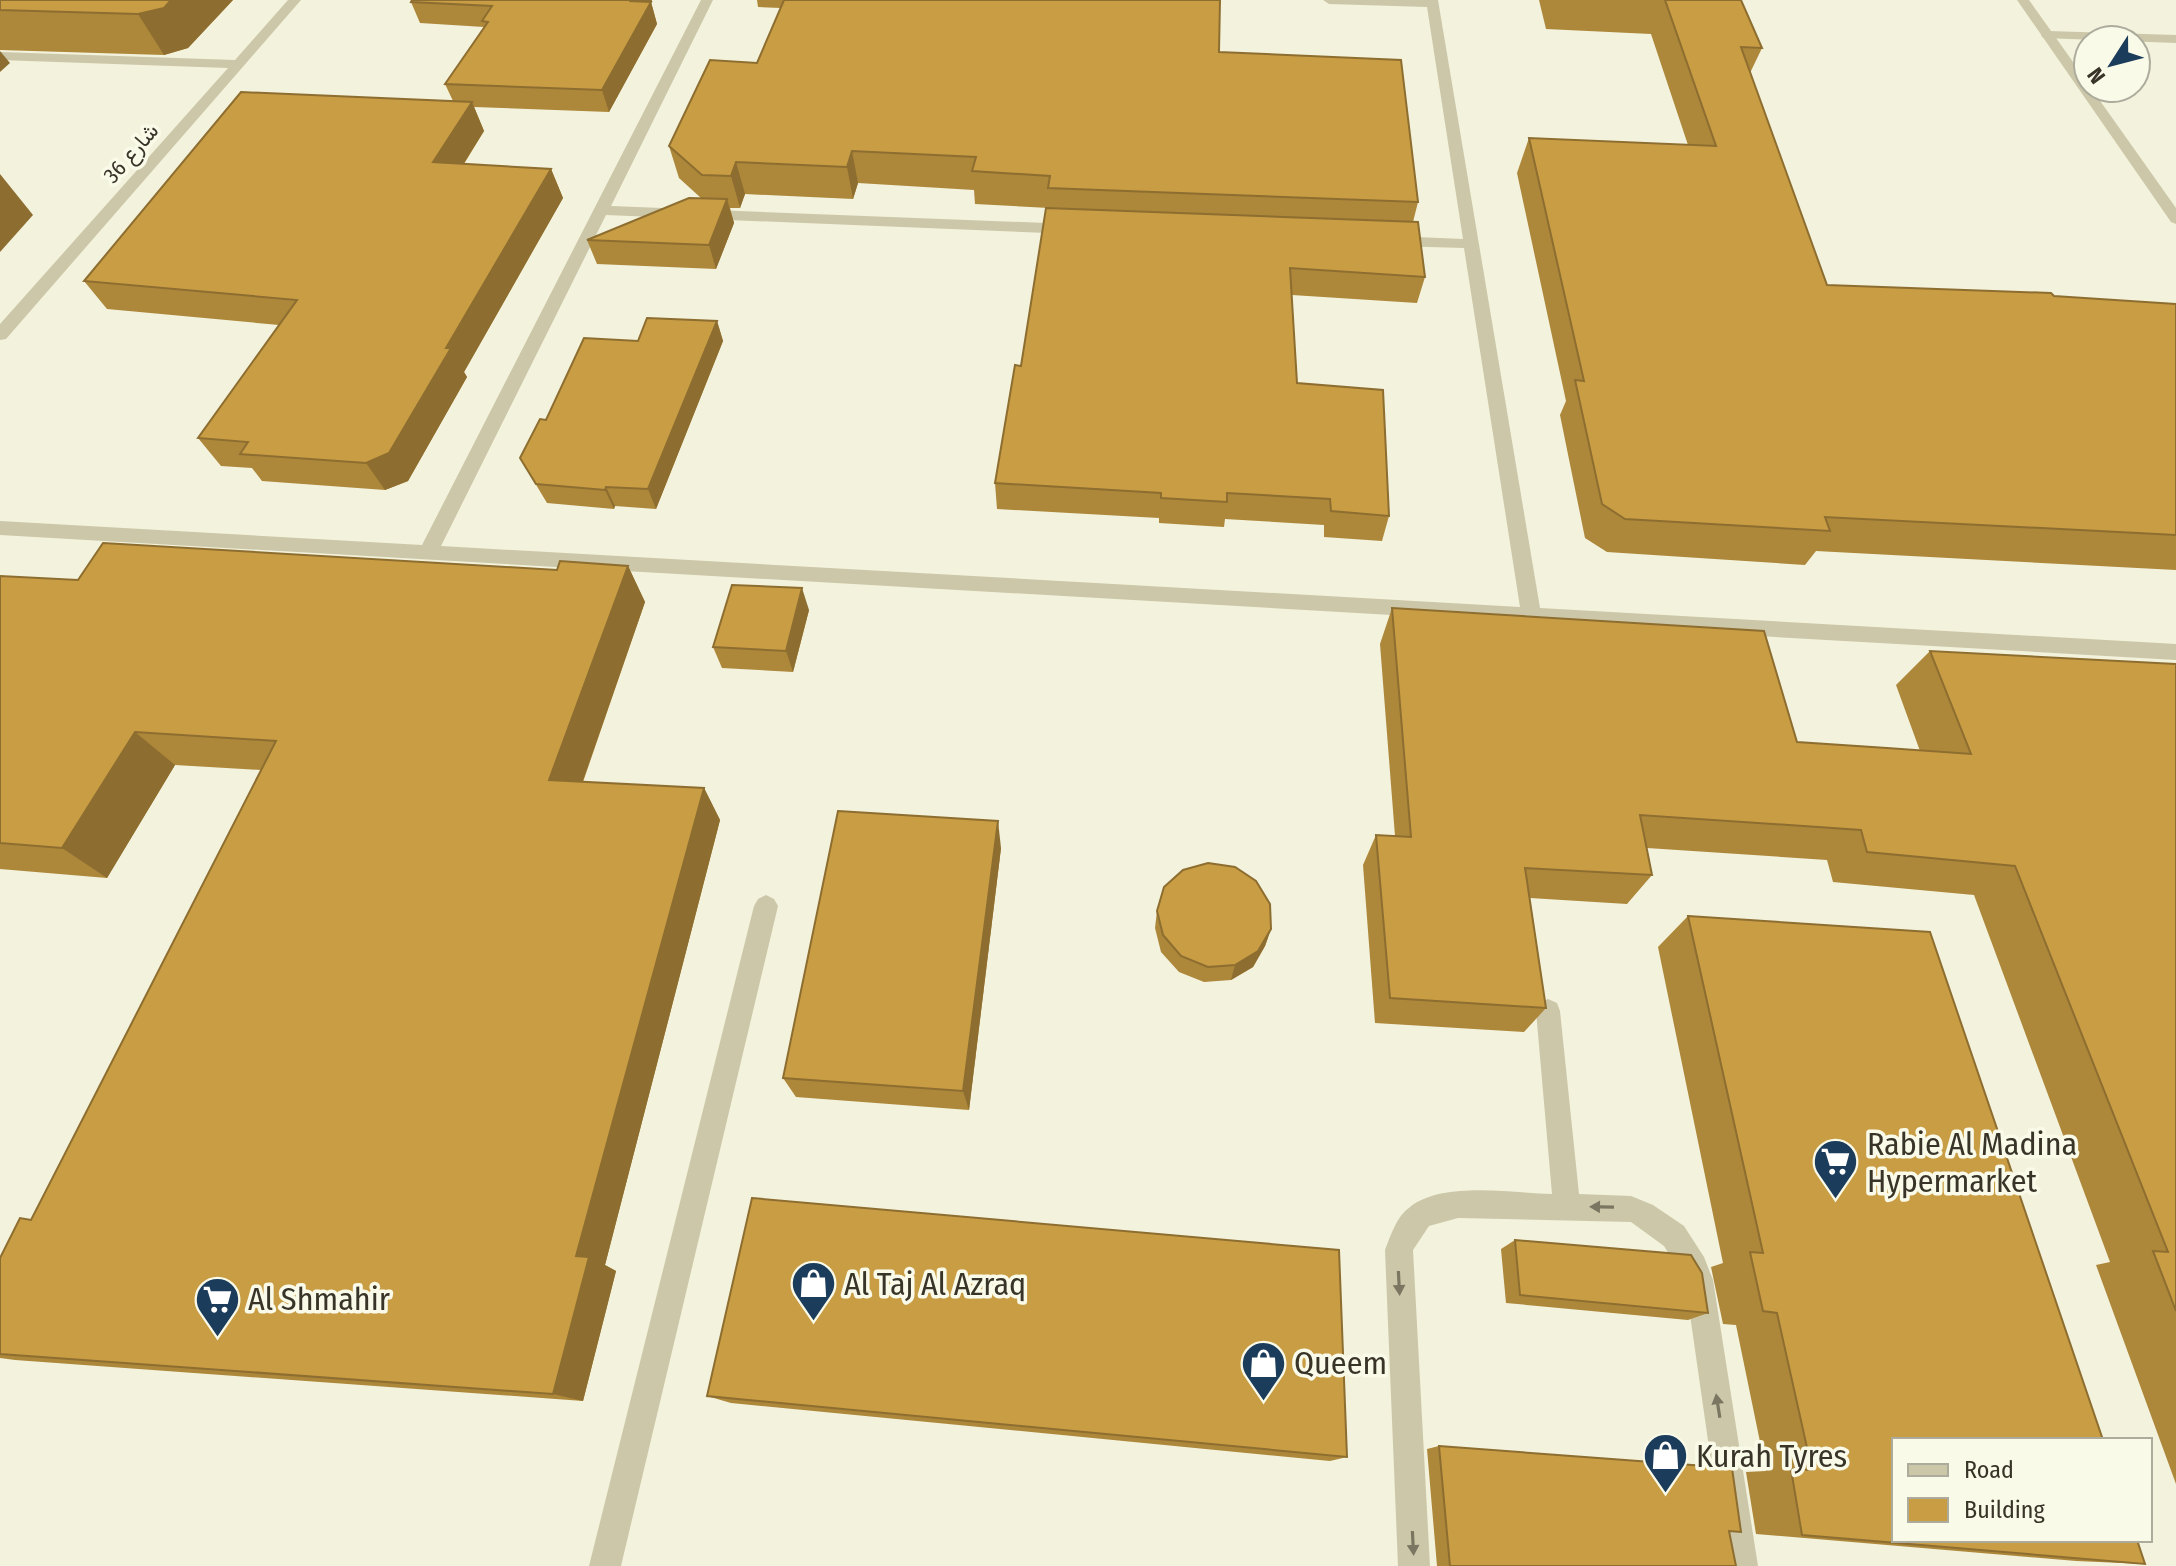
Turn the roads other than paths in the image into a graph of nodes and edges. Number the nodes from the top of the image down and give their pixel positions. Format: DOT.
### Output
graph roads {
  1 [pos="295,0"];
  2 [pos="707,0"];
  3 [pos="1329,0"];
  4 [pos="2023,0"];
  5 [pos="1433,2"];
  6 [pos="2048,35"];
  7 [pos="2176,39"];
  8 [pos="0,56"];
  9 [pos="238,64"];
  10 [pos="601,210"];
  11 [pos="2176,219"];
  12 [pos="1092,230"];
  13 [pos="1377,241"];
  14 [pos="1472,244"];
  15 [pos="0,335"];
  16 [pos="0,528"];
  17 [pos="429,551"];
  18 [pos="1531,615"];
  19 [pos="2176,652"];
  20 [pos="766,906"];
  21 [pos="1548,1011"];
  22 [pos="1567,1206"];
  23 [pos="605,1566"];
  24 [pos="1414,1566"];
  25 [pos="1742,1566"];
  1 -- 9 [label="street, شارع 36"];
  2 -- 10 [label="street"];
  3 -- 5 [label="street"];
  4 -- 6 [label="street"];
  5 -- 14 [label="street"];
  6 -- 7 [label="street"];
  6 -- 11 [label="street"];
  8 -- 9 [label="street"];
  9 -- 15 [label="street, شارع 36"];
  10 -- 12 [label="street"];
  10 -- 17 [label="street"];
  13 -- 14 [label="street"];
  14 -- 18 [label="street"];
  16 -- 17 [label="street"];
  17 -- 18 [label="street"];
  18 -- 19 [label="street"];
  20 -- 23 [label="street"];
  21 -- 22 [label="street"];
  22 -- 24 [label="street, one-way"];
  25 -- 22 [label="street, one-way"];
}
